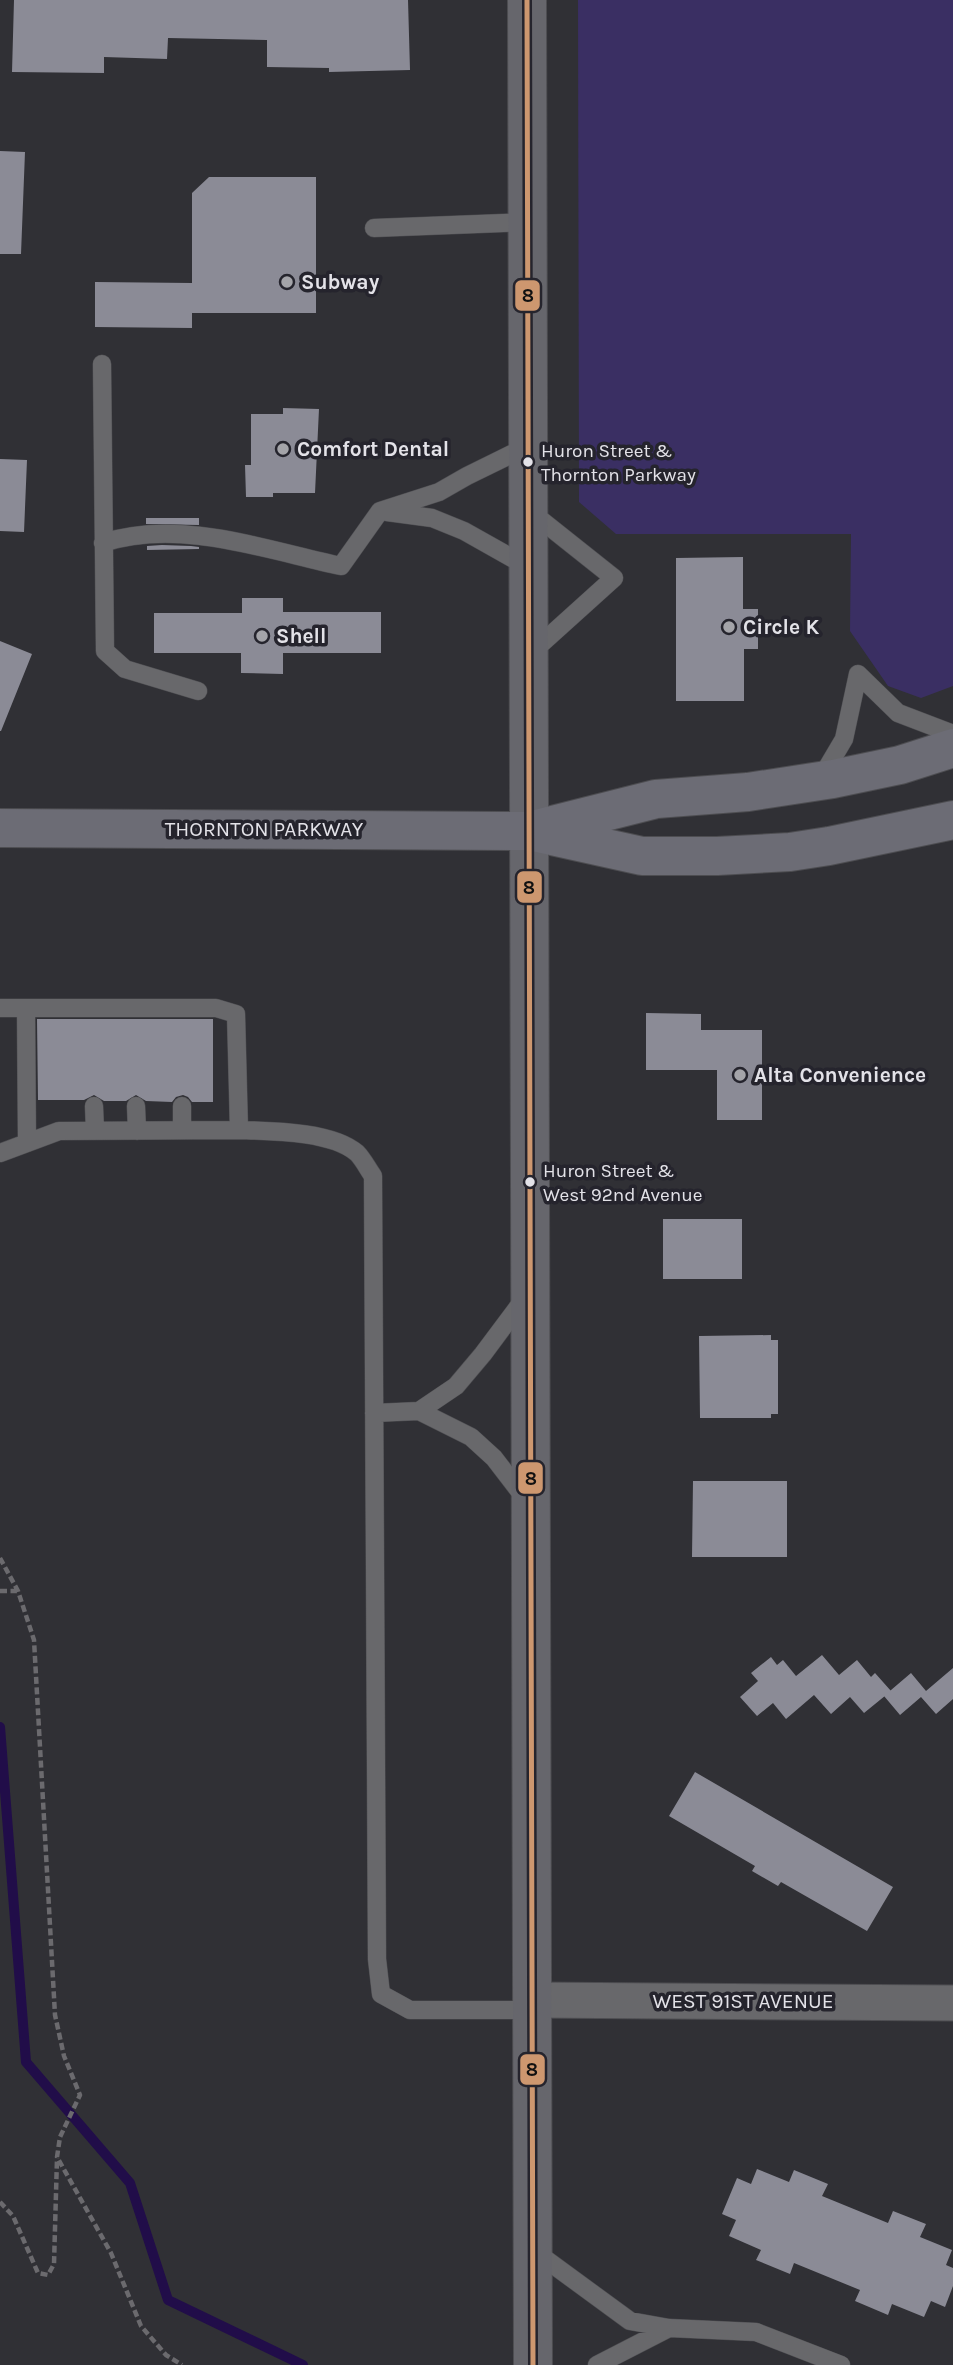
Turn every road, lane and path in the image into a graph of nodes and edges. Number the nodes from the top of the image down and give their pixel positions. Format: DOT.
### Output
graph roads {
  1 [pos="527,0"];
  2 [pos="528,222"];
  3 [pos="374,228"];
  4 [pos="102,364"];
  5 [pos="528,446"];
  6 [pos="528,509"];
  7 [pos="380,512"];
  8 [pos="103,543"];
  9 [pos="528,567"];
  10 [pos="528,655"];
  11 [pos="198,691"];
  12 [pos="953,734"];
  13 [pos="953,748"];
  14 [pos="820,781"];
  15 [pos="953,820"];
  16 [pos="0,828"];
  17 [pos="529,831"];
  18 [pos="0,1008"];
  19 [pos="26,1008"];
  20 [pos="94,1106"];
  21 [pos="136,1106"];
  22 [pos="182,1106"];
  23 [pos="182,1130"];
  24 [pos="239,1130"];
  25 [pos="95,1131"];
  26 [pos="137,1131"];
  27 [pos="27,1143"];
  28 [pos="0,1153"];
  29 [pos="530,1291"];
  30 [pos="419,1411"];
  31 [pos="374,1413"];
  32 [pos="531,1506"];
  33 [pos="0,1558"];
  34 [pos="0,1591"];
  35 [pos="18,1591"];
  36 [pos="953,2003"];
  37 [pos="532,2005"];
  38 [pos="57,2157"];
  39 [pos="0,2202"];
  40 [pos="533,2250"];
  41 [pos="669,2328"];
  42 [pos="182,2365"];
  43 [pos="533,2365"];
  44 [pos="597,2365"];
  45 [pos="841,2365"];
  1 -- 2 [label="main road"];
  2 -- 3 [label="lane"];
  2 -- 5 [label="main road"];
  4 -- 8 [label="lane"];
  5 -- 6 [label="main road"];
  5 -- 7 [label="lane"];
  6 -- 9 [label="main road"];
  6 -- 10 [label="lane"];
  7 -- 8 [label="lane"];
  7 -- 9 [label="lane"];
  8 -- 11 [label="lane"];
  9 -- 10 [label="main road"];
  10 -- 17 [label="main road"];
  12 -- 14 [label="lane"];
  13 -- 14 [label="main road, THORNTON PARKWAY"];
  14 -- 17 [label="main road, THORNTON PARKWAY"];
  15 -- 17 [label="main road, THORNTON PARKWAY"];
  16 -- 17 [label="main road, THORNTON PARKWAY"];
  17 -- 29 [label="main road"];
  18 -- 19 [label="lane"];
  19 -- 24 [label="lane"];
  19 -- 27 [label="lane"];
  20 -- 25 [label="lane"];
  21 -- 26 [label="lane"];
  22 -- 23 [label="lane"];
  23 -- 24 [label="lane"];
  23 -- 26 [label="lane"];
  24 -- 31 [label="lane"];
  25 -- 26 [label="lane"];
  25 -- 27 [label="lane"];
  27 -- 28 [label="lane"];
  29 -- 30 [label="lane"];
  29 -- 32 [label="main road"];
  30 -- 31 [label="lane"];
  30 -- 32 [label="lane"];
  31 -- 37 [label="lane"];
  32 -- 37 [label="main road"];
  33 -- 35 [label="path"];
  34 -- 35 [label="path"];
  35 -- 38 [label="path"];
  36 -- 37 [label="street, WEST 91ST AVENUE"];
  37 -- 40 [label="main road"];
  38 -- 39 [label="path"];
  38 -- 42 [label="path"];
  40 -- 41 [label="lane"];
  40 -- 43 [label="main road"];
  41 -- 44 [label="lane"];
  41 -- 45 [label="lane"];
}
